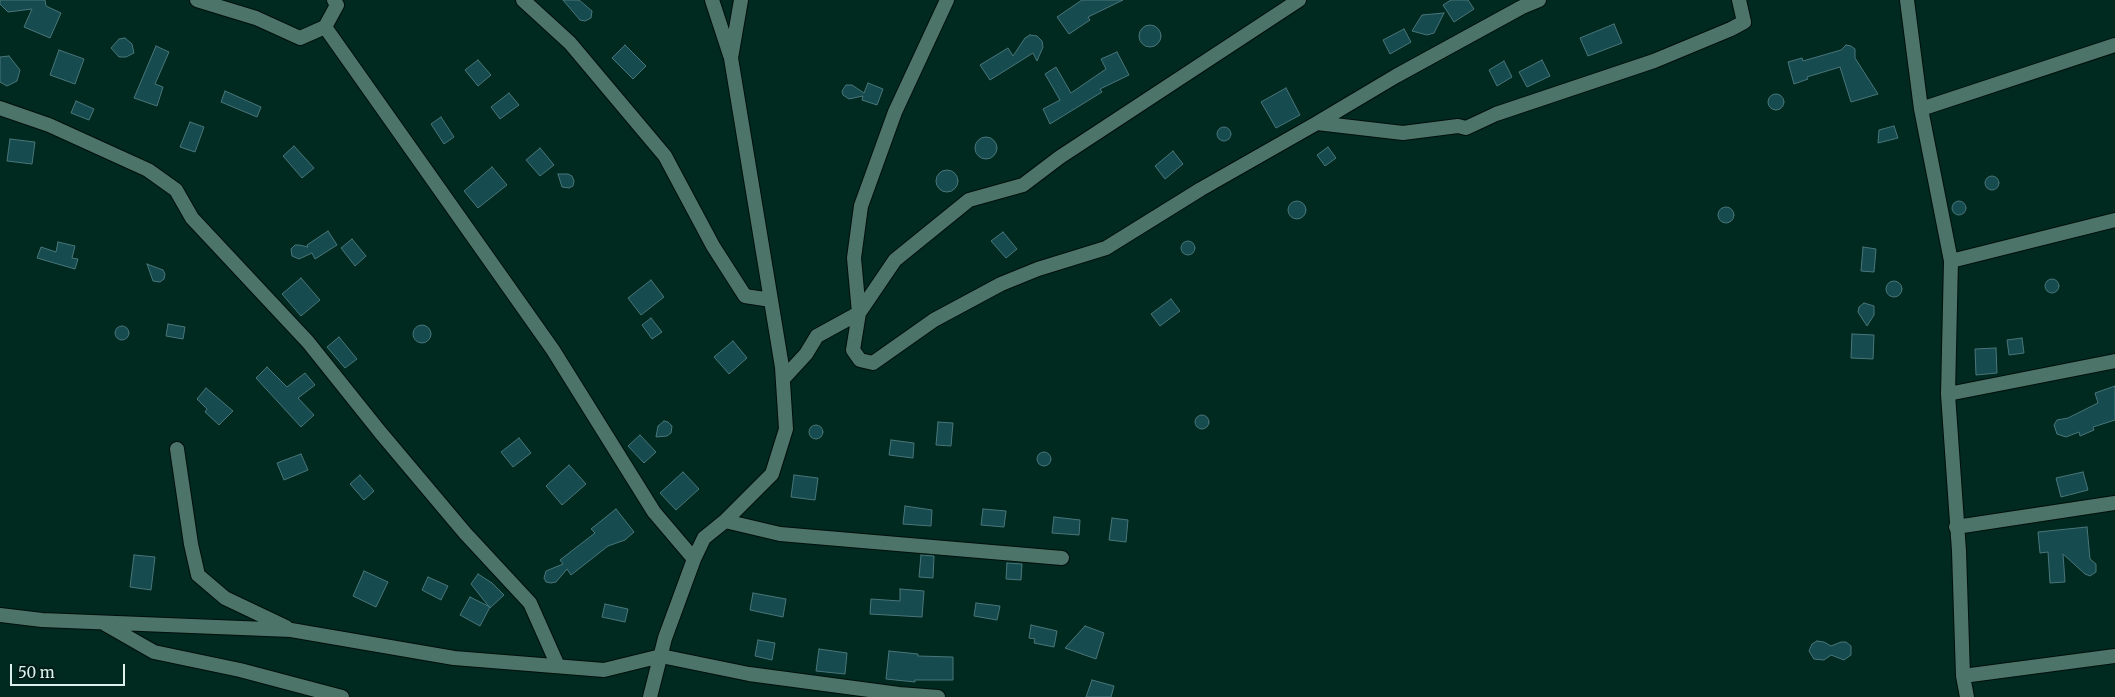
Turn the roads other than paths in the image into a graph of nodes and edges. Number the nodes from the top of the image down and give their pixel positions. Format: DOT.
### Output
graph roads {
  1 [pos="197,0"];
  2 [pos="334,0"];
  3 [pos="523,0"];
  4 [pos="712,0"];
  5 [pos="741,0"];
  6 [pos="947,0"];
  7 [pos="1298,0"];
  8 [pos="1539,0"];
  9 [pos="1739,0"];
  10 [pos="1907,0"];
  11 [pos="325,27"];
  12 [pos="2115,44"];
  13 [pos="731,58"];
  14 [pos="0,108"];
  15 [pos="1921,109"];
  16 [pos="1317,123"];
  17 [pos="2115,220"];
  18 [pos="1951,260"];
  19 [pos="771,300"];
  20 [pos="859,313"];
  21 [pos="2115,361"];
  22 [pos="783,379"];
  23 [pos="1948,394"];
  24 [pos="177,450"];
  25 [pos="2115,503"];
  26 [pos="725,521"];
  27 [pos="1956,527"];
  28 [pos="1062,558"];
  29 [pos="694,559"];
  30 [pos="0,615"];
  31 [pos="103,623"];
  32 [pos="291,630"];
  33 [pos="661,656"];
  34 [pos="2115,656"];
  35 [pos="558,666"];
  36 [pos="1963,676"];
  37 [pos="342,697"];
  38 [pos="650,697"];
  39 [pos="938,697"];
  40 [pos="1966,697"];
  1 -- 11 [label="street"];
  2 -- 11 [label="street"];
  3 -- 19 [label="street"];
  4 -- 13 [label="street"];
  5 -- 13 [label="street"];
  6 -- 20 [label="street"];
  7 -- 20 [label="street"];
  8 -- 16 [label="street"];
  9 -- 16 [label="street"];
  10 -- 15 [label="street"];
  11 -- 29 [label="street"];
  12 -- 15 [label="street"];
  13 -- 19 [label="street"];
  14 -- 35 [label="street"];
  15 -- 18 [label="street"];
  16 -- 20 [label="street"];
  17 -- 18 [label="street"];
  18 -- 23 [label="street"];
  19 -- 22 [label="street"];
  20 -- 22 [label="street"];
  21 -- 23 [label="street"];
  22 -- 26 [label="street"];
  23 -- 27 [label="street"];
  24 -- 32 [label="street"];
  25 -- 27 [label="street"];
  26 -- 28 [label="street"];
  26 -- 29 [label="street"];
  27 -- 36 [label="street"];
  29 -- 33 [label="street"];
  30 -- 31 [label="street"];
  31 -- 32 [label="street"];
  31 -- 37 [label="street"];
  32 -- 35 [label="street"];
  33 -- 35 [label="street"];
  33 -- 38 [label="street"];
  33 -- 39 [label="street"];
  34 -- 36 [label="street"];
  36 -- 40 [label="street"];
}
